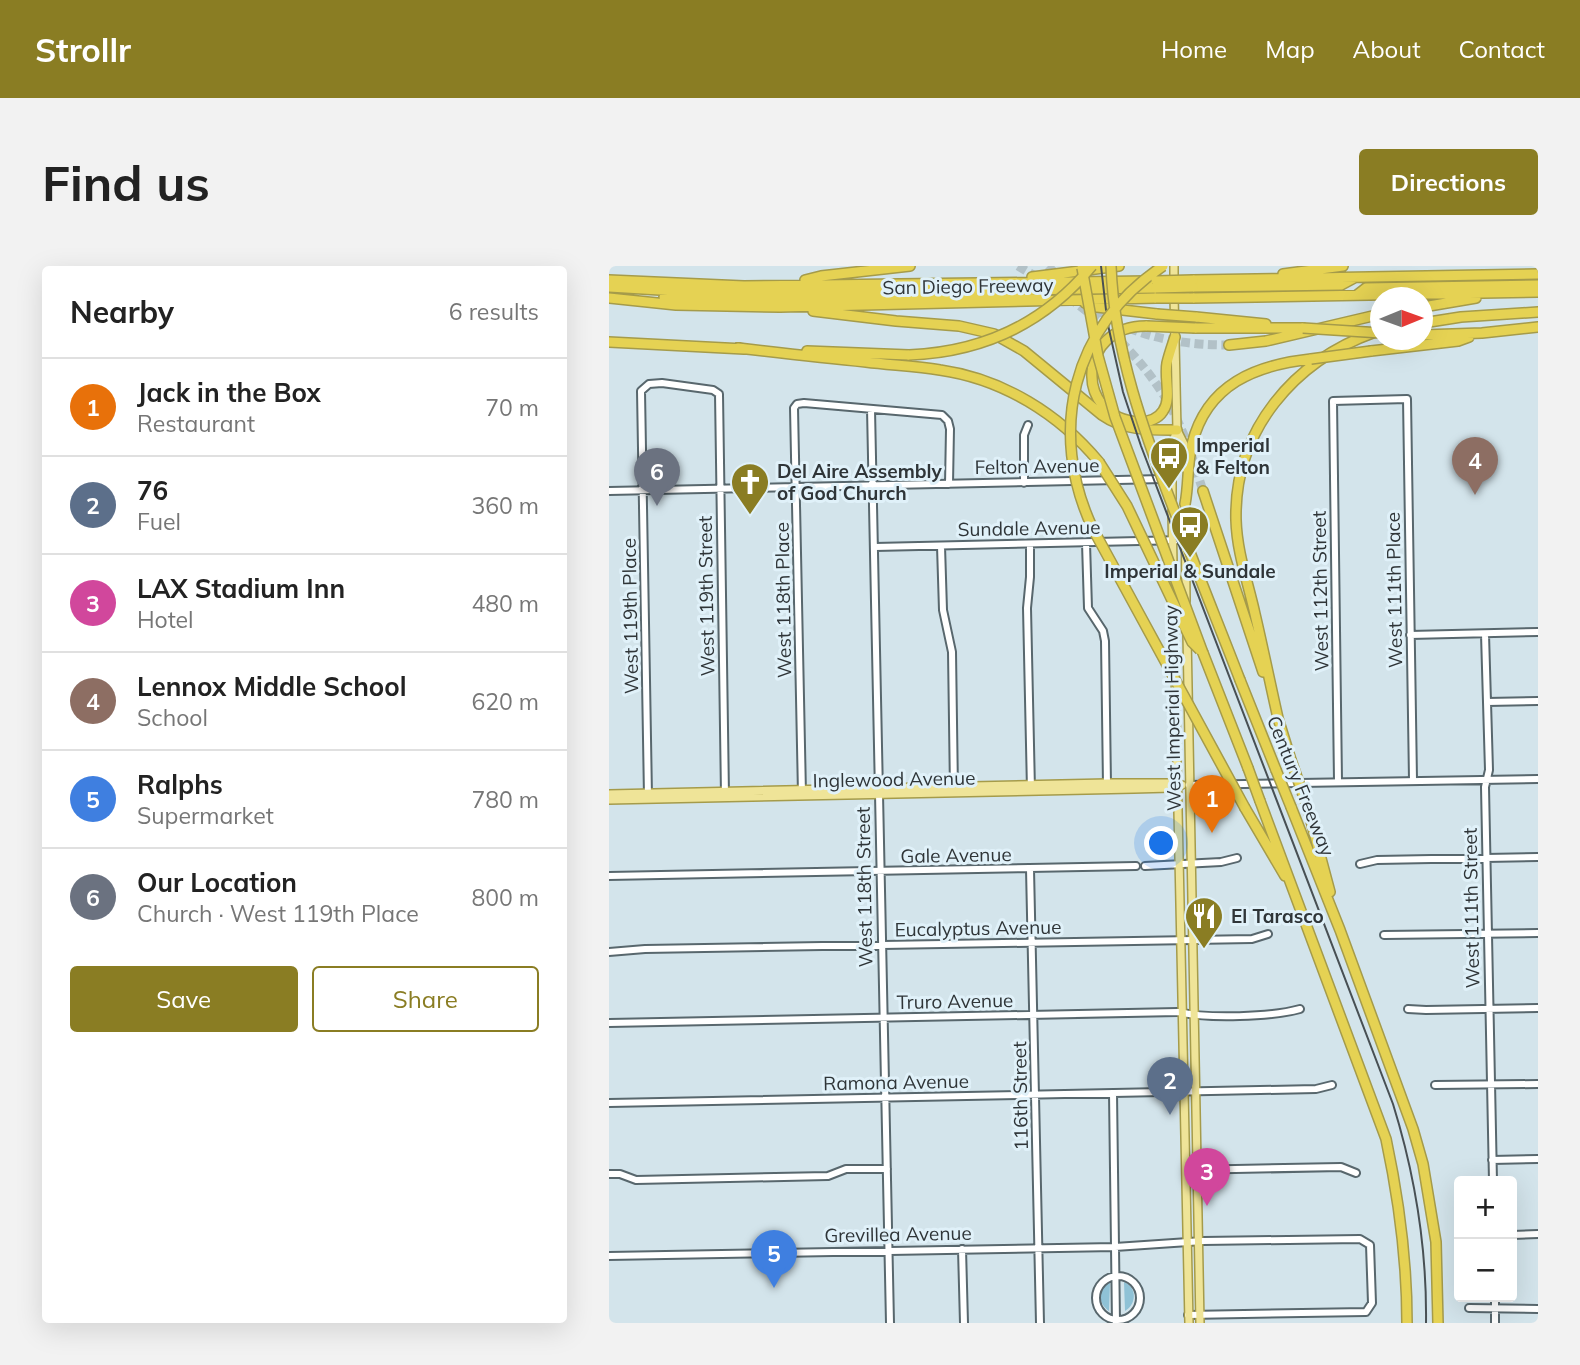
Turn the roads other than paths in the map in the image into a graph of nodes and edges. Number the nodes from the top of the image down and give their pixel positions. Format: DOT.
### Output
graph roads {
  1 [pos="910,266"];
  2 [pos="1082,266"];
  3 [pos="1092,266"];
  4 [pos="1111,266"];
  5 [pos="1119,266"];
  6 [pos="1163,266"];
  7 [pos="1174,266"];
  8 [pos="1343,266"];
  9 [pos="1538,274"];
  10 [pos="1356,278"];
  11 [pos="1240,279"];
  12 [pos="609,280"];
  13 [pos="989,282"];
  14 [pos="793,284"];
  15 [pos="1538,285"];
  16 [pos="1193,288"];
  17 [pos="609,289"];
  18 [pos="1156,289"];
  19 [pos="1538,292"];
  20 [pos="1506,293"];
  21 [pos="1357,295"];
  22 [pos="609,298"];
  23 [pos="1077,301"];
  24 [pos="1433,305"];
  25 [pos="780,307"];
  26 [pos="1538,312"];
  27 [pos="1370,317"];
  28 [pos="1433,321"];
  29 [pos="1224,324"];
  30 [pos="1538,327"];
  31 [pos="1370,331"];
  32 [pos="1482,333"];
  33 [pos="1433,335"];
  34 [pos="1370,336"];
  35 [pos="1175,337"];
  36 [pos="613,342"];
  37 [pos="1229,345"];
  38 [pos="738,348"];
  39 [pos="641,391"];
  40 [pos="1333,401"];
  41 [pos="871,409"];
  42 [pos="1028,425"];
  43 [pos="1177,430"];
  44 [pos="1172,478"];
  45 [pos="1024,483"];
  46 [pos="949,484"];
  47 [pos="873,486"];
  48 [pos="796,487"];
  49 [pos="720,489"];
  50 [pos="644,490"];
  51 [pos="609,491"];
  52 [pos="1203,491"];
  53 [pos="1185,504"];
  54 [pos="1172,540"];
  55 [pos="1185,540"];
  56 [pos="1086,543"];
  57 [pos="1030,545"];
  58 [pos="941,546"];
  59 [pos="875,547"];
  60 [pos="1538,632"];
  61 [pos="1485,634"];
  62 [pos="1410,635"];
  63 [pos="1203,653"];
  64 [pos="1538,701"];
  65 [pos="1487,702"];
  66 [pos="1278,718"];
  67 [pos="1487,779"];
  68 [pos="1538,779"];
  69 [pos="1413,780"];
  70 [pos="1338,781"];
  71 [pos="1178,785"];
  72 [pos="1189,785"];
  73 [pos="1107,787"];
  74 [pos="1031,789"];
  75 [pos="954,790"];
  76 [pos="878,792"];
  77 [pos="802,793"];
  78 [pos="609,794"];
  79 [pos="725,794"];
  80 [pos="648,796"];
  81 [pos="609,800"];
  82 [pos="1538,857"];
  83 [pos="1237,858"];
  84 [pos="1486,858"];
  85 [pos="1191,863"];
  86 [pos="1360,864"];
  87 [pos="1180,865"];
  88 [pos="1136,866"];
  89 [pos="1145,866"];
  90 [pos="1030,869"];
  91 [pos="880,872"];
  92 [pos="609,876"];
  93 [pos="1296,894"];
  94 [pos="1340,930"];
  95 [pos="1487,933"];
  96 [pos="1538,933"];
  97 [pos="1268,934"];
  98 [pos="1384,935"];
  99 [pos="1181,939"];
  100 [pos="1192,940"];
  101 [pos="1033,943"];
  102 [pos="881,946"];
  103 [pos="609,952"];
  104 [pos="1538,1008"];
  105 [pos="1300,1009"];
  106 [pos="1408,1009"];
  107 [pos="1489,1009"];
  108 [pos="1183,1013"];
  109 [pos="1035,1015"];
  110 [pos="1194,1015"];
  111 [pos="883,1018"];
  112 [pos="609,1023"];
  113 [pos="1332,1084"];
  114 [pos="1434,1084"];
  115 [pos="1538,1084"];
  116 [pos="1490,1085"];
  117 [pos="1195,1090"];
  118 [pos="1184,1091"];
  119 [pos="1113,1093"];
  120 [pos="1036,1094"];
  121 [pos="885,1098"];
  122 [pos="609,1103"];
  123 [pos="1538,1159"];
  124 [pos="1492,1160"];
  125 [pos="887,1169"];
  126 [pos="1186,1170"];
  127 [pos="1197,1170"];
  128 [pos="1356,1173"];
  129 [pos="609,1174"];
  130 [pos="1493,1176"];
  131 [pos="1538,1234"];
  132 [pos="1517,1235"];
  133 [pos="1198,1242"];
  134 [pos="1187,1244"];
  135 [pos="1038,1247"];
  136 [pos="1115,1247"];
  137 [pos="962,1249"];
  138 [pos="890,1250"];
  139 [pos="609,1256"];
  140 [pos="1115,1276"];
  141 [pos="1495,1302"];
  142 [pos="1469,1308"];
  143 [pos="1495,1308"];
  144 [pos="1538,1309"];
  145 [pos="1189,1319"];
  146 [pos="1200,1319"];
  147 [pos="1116,1322"];
  148 [pos="890,1323"];
  149 [pos="964,1323"];
  150 [pos="1040,1323"];
  151 [pos="1407,1323"];
  152 [pos="1438,1323"];
  153 [pos="1495,1323"];
  1 -- 14 [label="highway"];
  2 -- 63 [label="highway, bridge"];
  3 -- 38 [label="highway, bridge"];
  4 -- 94 [label="highway, Century Freeway, bridge"];
  5 -- 13 [label="highway"];
  6 -- 93 [label="highway, bridge"];
  7 -- 35 [label="main road, West Imperial Highway"];
  8 -- 11 [label="highway"];
  9 -- 10 [label="highway, San Diego Freeway"];
  10 -- 11 [label="highway, San Diego Freeway"];
  10 -- 16 [label="highway"];
  11 -- 16 [label="highway, San Diego Freeway"];
  12 -- 14 [label="highway, San Diego Freeway"];
  13 -- 14 [label="highway, San Diego Freeway"];
  13 -- 18 [label="highway, San Diego Freeway"];
  15 -- 21 [label="highway"];
  16 -- 18 [label="highway, San Diego Freeway, bridge"];
  16 -- 18 [label="highway, San Diego Freeway, bridge"];
  16 -- 21 [label="highway, San Diego Freeway"];
  17 -- 18 [label="highway"];
  17 -- 23 [label="highway"];
  18 -- 23 [label="highway, San Diego Freeway"];
  19 -- 20 [label="highway, San Diego Freeway"];
  20 -- 21 [label="highway, San Diego Freeway"];
  20 -- 24 [label="highway"];
  22 -- 25 [label="highway, San Diego Freeway"];
  23 -- 25 [label="highway, San Diego Freeway"];
  23 -- 29 [label="highway, bridge"];
  25 -- 43 [label="highway"];
  26 -- 28 [label="highway"];
  27 -- 37 [label="highway"];
  29 -- 31 [label="highway, bridge"];
  29 -- 35 [label="highway, bridge"];
  30 -- 32 [label="highway"];
  32 -- 33 [label="highway"];
  32 -- 53 [label="highway, bridge"];
  34 -- 66 [label="highway"];
  35 -- 43 [label="main road, West Imperial Highway"];
  36 -- 38 [label="highway"];
  38 -- 63 [label="highway, bridge"];
  39 -- 49 [label="street, West 119th Street"];
  39 -- 50 [label="street, West 119th Place"];
  40 -- 62 [label="street, West 111th Place"];
  40 -- 70 [label="street, West 112th Street"];
  41 -- 46 [label="street"];
  41 -- 47 [label="street, West 118th Street"];
  41 -- 48 [label="street, West 118th Place"];
  42 -- 45 [label="street"];
  43 -- 44 [label="main road, West Imperial Highway"];
  43 -- 53 [label="main road, West Imperial Highway"];
  44 -- 45 [label="street, Felton Avenue"];
  44 -- 54 [label="main road, West Imperial Highway"];
  45 -- 46 [label="street, Felton Avenue"];
  46 -- 47 [label="street, Felton Avenue"];
  47 -- 48 [label="street, Felton Avenue"];
  47 -- 59 [label="street, West 118th Street"];
  48 -- 49 [label="street, Felton Avenue"];
  48 -- 77 [label="street, West 118th Place"];
  49 -- 50 [label="street, Felton Avenue"];
  49 -- 79 [label="street, West 119th Street"];
  50 -- 51 [label="street, Felton Avenue"];
  50 -- 80 [label="street, West 119th Place"];
  52 -- 66 [label="highway"];
  53 -- 55 [label="main road, West Imperial Highway"];
  54 -- 55 [label="street, Sundale Avenue"];
  54 -- 56 [label="street, Sundale Avenue"];
  54 -- 71 [label="main road, West Imperial Highway"];
  55 -- 72 [label="main road, West Imperial Highway"];
  56 -- 57 [label="street, Sundale Avenue"];
  56 -- 73 [label="street"];
  57 -- 58 [label="street, Sundale Avenue"];
  57 -- 74 [label="street"];
  58 -- 59 [label="street, Sundale Avenue"];
  58 -- 75 [label="street"];
  59 -- 76 [label="street, West 118th Street"];
  60 -- 61 [label="street"];
  61 -- 62 [label="street"];
  61 -- 65 [label="street, West 111th Street"];
  62 -- 69 [label="street, West 111th Place"];
  63 -- 93 [label="highway, bridge"];
  64 -- 65 [label="street"];
  65 -- 67 [label="street, West 111th Street"];
  66 -- 94 [label="highway, bridge"];
  67 -- 68 [label="street"];
  67 -- 69 [label="street"];
  67 -- 84 [label="street, West 111th Street"];
  69 -- 70 [label="street"];
  70 -- 72 [label="street"];
  71 -- 72 [label="main road, Inglewood Avenue"];
  71 -- 73 [label="main road, Inglewood Avenue"];
  71 -- 87 [label="main road, West Imperial Highway"];
  72 -- 85 [label="main road, West Imperial Highway"];
  73 -- 74 [label="main road, Inglewood Avenue"];
  74 -- 75 [label="main road, Inglewood Avenue"];
  75 -- 76 [label="main road, Inglewood Avenue"];
  76 -- 77 [label="main road, Inglewood Avenue"];
  76 -- 91 [label="street, West 118th Street"];
  77 -- 79 [label="main road, Inglewood Avenue"];
  78 -- 80 [label="main road, Inglewood Avenue"];
  79 -- 80 [label="main road, Inglewood Avenue"];
  80 -- 81 [label="main road, Inglewood Avenue"];
  82 -- 84 [label="street"];
  83 -- 85 [label="street"];
  84 -- 86 [label="street"];
  84 -- 95 [label="street, West 111th Street"];
  85 -- 87 [label="street"];
  85 -- 100 [label="main road, West Imperial Highway"];
  87 -- 89 [label="street"];
  87 -- 99 [label="main road, West Imperial Highway"];
  88 -- 90 [label="street, Gale Avenue"];
  90 -- 91 [label="street, Gale Avenue"];
  90 -- 101 [label="street, 116th Street"];
  91 -- 92 [label="street, Gale Avenue"];
  91 -- 102 [label="street, West 118th Street"];
  93 -- 151 [label="highway"];
  94 -- 152 [label="highway, Century Freeway"];
  95 -- 96 [label="street"];
  95 -- 98 [label="street"];
  95 -- 107 [label="street, West 111th Street"];
  97 -- 100 [label="street, Eucalyptus Avenue"];
  99 -- 100 [label="street, Eucalyptus Avenue"];
  99 -- 101 [label="street, Eucalyptus Avenue"];
  99 -- 108 [label="main road, West Imperial Highway"];
  100 -- 110 [label="main road, West Imperial Highway"];
  101 -- 102 [label="street, Eucalyptus Avenue"];
  101 -- 109 [label="street, 116th Street"];
  102 -- 103 [label="street, Eucalyptus Avenue"];
  102 -- 111 [label="street, West 118th Street"];
  104 -- 107 [label="street"];
  105 -- 110 [label="street, Truro Avenue"];
  106 -- 107 [label="street"];
  107 -- 116 [label="street, West 111th Street"];
  108 -- 109 [label="street, Truro Avenue"];
  108 -- 110 [label="street, Truro Avenue"];
  108 -- 118 [label="main road, West Imperial Highway"];
  109 -- 111 [label="street, Truro Avenue"];
  109 -- 120 [label="street, 116th Street"];
  110 -- 117 [label="main road, West Imperial Highway"];
  111 -- 112 [label="street, Truro Avenue"];
  111 -- 121 [label="street, West 118th Street"];
  113 -- 117 [label="street, Ramona Avenue"];
  114 -- 116 [label="street"];
  115 -- 116 [label="street"];
  116 -- 124 [label="street, West 111th Street"];
  117 -- 118 [label="street, Ramona Avenue"];
  117 -- 127 [label="main road, West Imperial Highway"];
  118 -- 119 [label="street, Ramona Avenue"];
  118 -- 126 [label="main road, West Imperial Highway"];
  119 -- 120 [label="street, Ramona Avenue"];
  119 -- 136 [label="street"];
  120 -- 121 [label="street, Ramona Avenue"];
  120 -- 135 [label="street, 116th Street"];
  121 -- 122 [label="street, Ramona Avenue"];
  121 -- 125 [label="street, West 118th Street"];
  123 -- 124 [label="street"];
  124 -- 130 [label="street, West 111th Street"];
  125 -- 129 [label="street"];
  125 -- 138 [label="street, West 118th Street"];
  126 -- 127 [label="street"];
  126 -- 134 [label="main road, West Imperial Highway"];
  127 -- 128 [label="street"];
  127 -- 133 [label="main road, West Imperial Highway"];
  131 -- 132 [label="street"];
  133 -- 134 [label="street, Grevillea Avenue"];
  133 -- 146 [label="main road, West Imperial Highway"];
  133 -- 146 [label="street, Grevillea Avenue"];
  134 -- 136 [label="street, Grevillea Avenue"];
  134 -- 145 [label="main road, West Imperial Highway"];
  135 -- 136 [label="street, Grevillea Avenue"];
  135 -- 137 [label="street, Grevillea Avenue"];
  135 -- 150 [label="street, 116th Street"];
  136 -- 140 [label="street"];
  137 -- 138 [label="street, Grevillea Avenue"];
  137 -- 149 [label="street"];
  138 -- 139 [label="street, Grevillea Avenue"];
  138 -- 148 [label="street, West 118th Street"];
  140 -- 147 [label="street"];
  140 -- 147 [label="street"];
  140 -- 147 [label="street"];
  141 -- 143 [label="street"];
  142 -- 143 [label="street"];
  143 -- 144 [label="street"];
  143 -- 153 [label="street"];
  145 -- 146 [label="street"];
}
